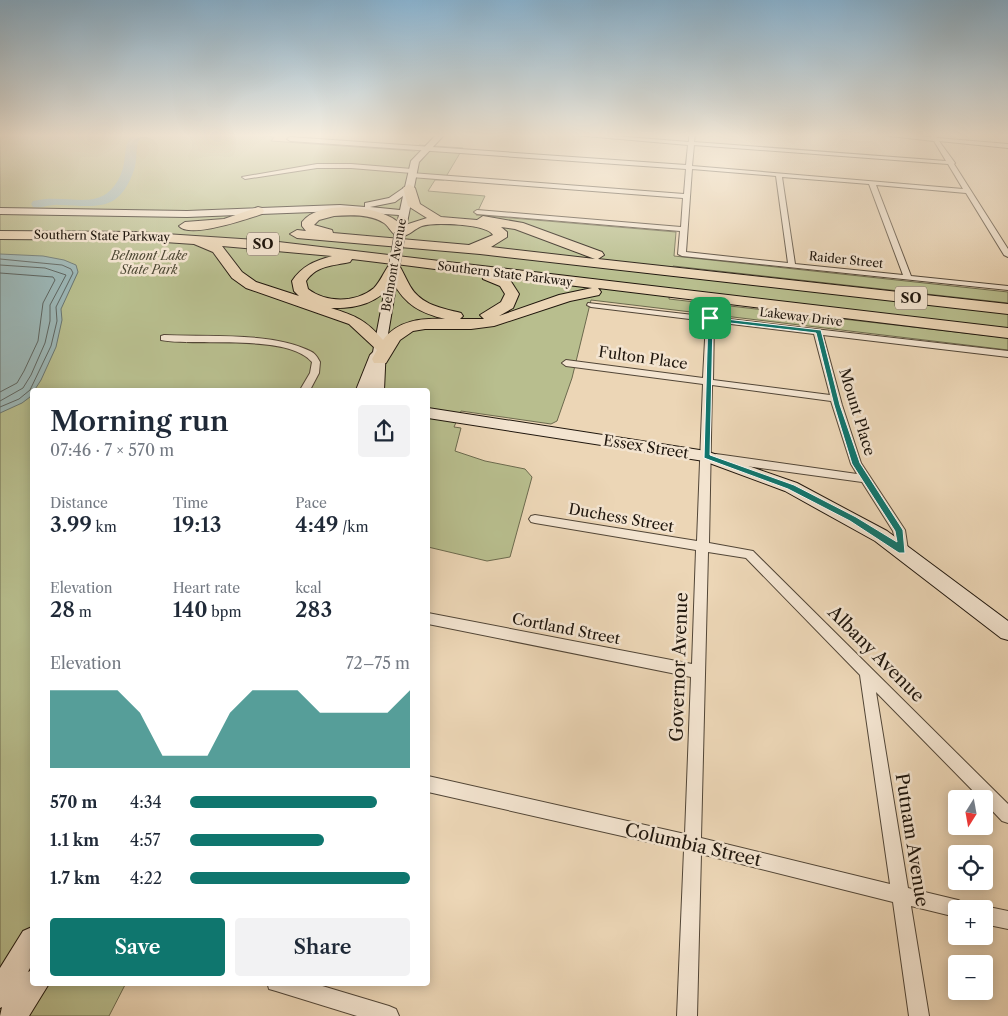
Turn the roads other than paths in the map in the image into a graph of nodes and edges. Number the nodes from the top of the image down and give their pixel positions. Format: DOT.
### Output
graph roads {
  1 [pos="410,181"];
  2 [pos="513,181"];
  3 [pos="688,181"];
  4 [pos="780,181"];
  5 [pos="864,181"];
  6 [pos="963,181"];
  7 [pos="872,182"];
  8 [pos="409,188"];
  9 [pos="969,191"];
  10 [pos="687,196"];
  11 [pos="330,208"];
  12 [pos="0,211"];
  13 [pos="258,212"];
  14 [pos="477,212"];
  15 [pos="404,213"];
  16 [pos="435,217"];
  17 [pos="0,228"];
  18 [pos="684,229"];
  19 [pos="135,232"];
  20 [pos="400,233"];
  21 [pos="0,236"];
  22 [pos="381,241"];
  23 [pos="441,247"];
  24 [pos="1008,255"];
  25 [pos="392,264"];
  26 [pos="792,266"];
  27 [pos="456,268"];
  28 [pos="693,274"];
  29 [pos="908,278"];
  30 [pos="1008,288"];
  31 [pos="692,296"];
  32 [pos="591,305"];
  33 [pos="1008,309"];
  34 [pos="710,318"];
  35 [pos="818,332"];
  36 [pos="1008,332"];
  37 [pos="164,338"];
  38 [pos="380,353"];
  39 [pos="1008,354"];
  40 [pos="566,363"];
  41 [pos="708,382"];
  42 [pos="306,388"];
  43 [pos="364,388"];
  44 [pos="377,388"];
  45 [pos="836,399"];
  46 [pos="430,413"];
  47 [pos="450,417"];
  48 [pos="430,420"];
  49 [pos="706,456"];
  50 [pos="865,479"];
  51 [pos="535,519"];
  52 [pos="702,547"];
  53 [pos="902,550"];
  54 [pos="430,619"];
  55 [pos="1008,632"];
  56 [pos="866,671"];
  57 [pos="698,672"];
  58 [pos="430,784"];
  59 [pos="1008,815"];
  60 [pos="692,844"];
  61 [pos="900,895"];
  62 [pos="948,907"];
  63 [pos="993,917"];
  64 [pos="1008,920"];
  65 [pos="30,943"];
  66 [pos="34,986"];
  67 [pos="289,986"];
  68 [pos="0,994"];
  69 [pos="12,1016"];
  70 [pos="389,1016"];
  71 [pos="687,1016"];
  72 [pos="919,1016"];
  1 -- 8 [label="street, Belmont Avenue"];
  2 -- 10 [label="street"];
  3 -- 10 [label="street"];
  4 -- 26 [label="street"];
  5 -- 7 [label="street"];
  6 -- 9 [label="street"];
  7 -- 9 [label="street"];
  7 -- 29 [label="street"];
  8 -- 11 [label="street"];
  8 -- 15 [label="street, Belmont Avenue"];
  8 -- 16 [label="highway"];
  9 -- 24 [label="street"];
  10 -- 18 [label="street"];
  11 -- 13 [label="street"];
  11 -- 15 [label="street"];
  12 -- 13 [label="street"];
  13 -- 19 [label="highway"];
  14 -- 18 [label="street"];
  15 -- 16 [label="highway"];
  15 -- 20 [label="street, Belmont Avenue"];
  16 -- 28 [label="highway"];
  17 -- 19 [label="highway, Southern State Parkway / SO"];
  18 -- 26 [label="street, Raider Street"];
  19 -- 21 [label="highway, Southern State Parkway / SO"];
  19 -- 22 [label="highway, Southern State Parkway / SO"];
  19 -- 25 [label="highway, Southern State Parkway / SO"];
  19 -- 38 [label="highway"];
  20 -- 22 [label="highway"];
  20 -- 23 [label="highway"];
  20 -- 25 [label="main road, Belmont Avenue, bridge"];
  22 -- 23 [label="highway, Southern State Parkway / SO"];
  23 -- 28 [label="highway, Southern State Parkway / SO"];
  25 -- 25 [label="highway"];
  25 -- 27 [label="highway, Southern State Parkway / SO"];
  25 -- 27 [label="highway"];
  25 -- 38 [label="street, Belmont Avenue"];
  26 -- 29 [label="street, Raider Street"];
  27 -- 31 [label="highway, Southern State Parkway / SO"];
  28 -- 33 [label="highway, Southern State Parkway / SO"];
  29 -- 30 [label="street, Raider Street"];
  31 -- 36 [label="highway, Southern State Parkway / SO"];
  31 -- 38 [label="highway"];
  32 -- 34 [label="street, Lakeway Drive"];
  34 -- 35 [label="street, Lakeway Drive"];
  34 -- 41 [label="street, Governor Avenue"];
  35 -- 39 [label="street, Lakeway Drive"];
  35 -- 45 [label="street, Mount Place"];
  37 -- 42 [label="street"];
  38 -- 43 [label="street, Belmont Avenue"];
  38 -- 44 [label="street, Belmont Avenue"];
  40 -- 41 [label="street, Fulton Place"];
  41 -- 45 [label="street, Fulton Place"];
  41 -- 49 [label="street, Governor Avenue"];
  45 -- 50 [label="street, Mount Place"];
  46 -- 47 [label="street, Essex Street"];
  47 -- 48 [label="street"];
  47 -- 49 [label="street, Essex Street"];
  49 -- 50 [label="street, Essex Street"];
  49 -- 52 [label="street, Governor Avenue"];
  49 -- 53 [label="street"];
  50 -- 53 [label="street, Mount Place"];
  51 -- 52 [label="street, Duchess Street"];
  52 -- 56 [label="street, Albany Avenue"];
  52 -- 57 [label="street, Governor Avenue"];
  53 -- 55 [label="street"];
  54 -- 57 [label="street, Cortland Street"];
  56 -- 59 [label="street, Albany Avenue"];
  56 -- 61 [label="street, Putnam Avenue"];
  57 -- 60 [label="street, Governor Avenue"];
  58 -- 60 [label="street, Columbia Street"];
  60 -- 61 [label="street, Columbia Street"];
  60 -- 71 [label="street, Governor Avenue"];
  61 -- 62 [label="street, Columbia Street"];
  61 -- 72 [label="street, Putnam Avenue"];
  63 -- 64 [label="street"];
  65 -- 68 [label="street"];
  66 -- 69 [label="street"];
  67 -- 70 [label="street"];
}
